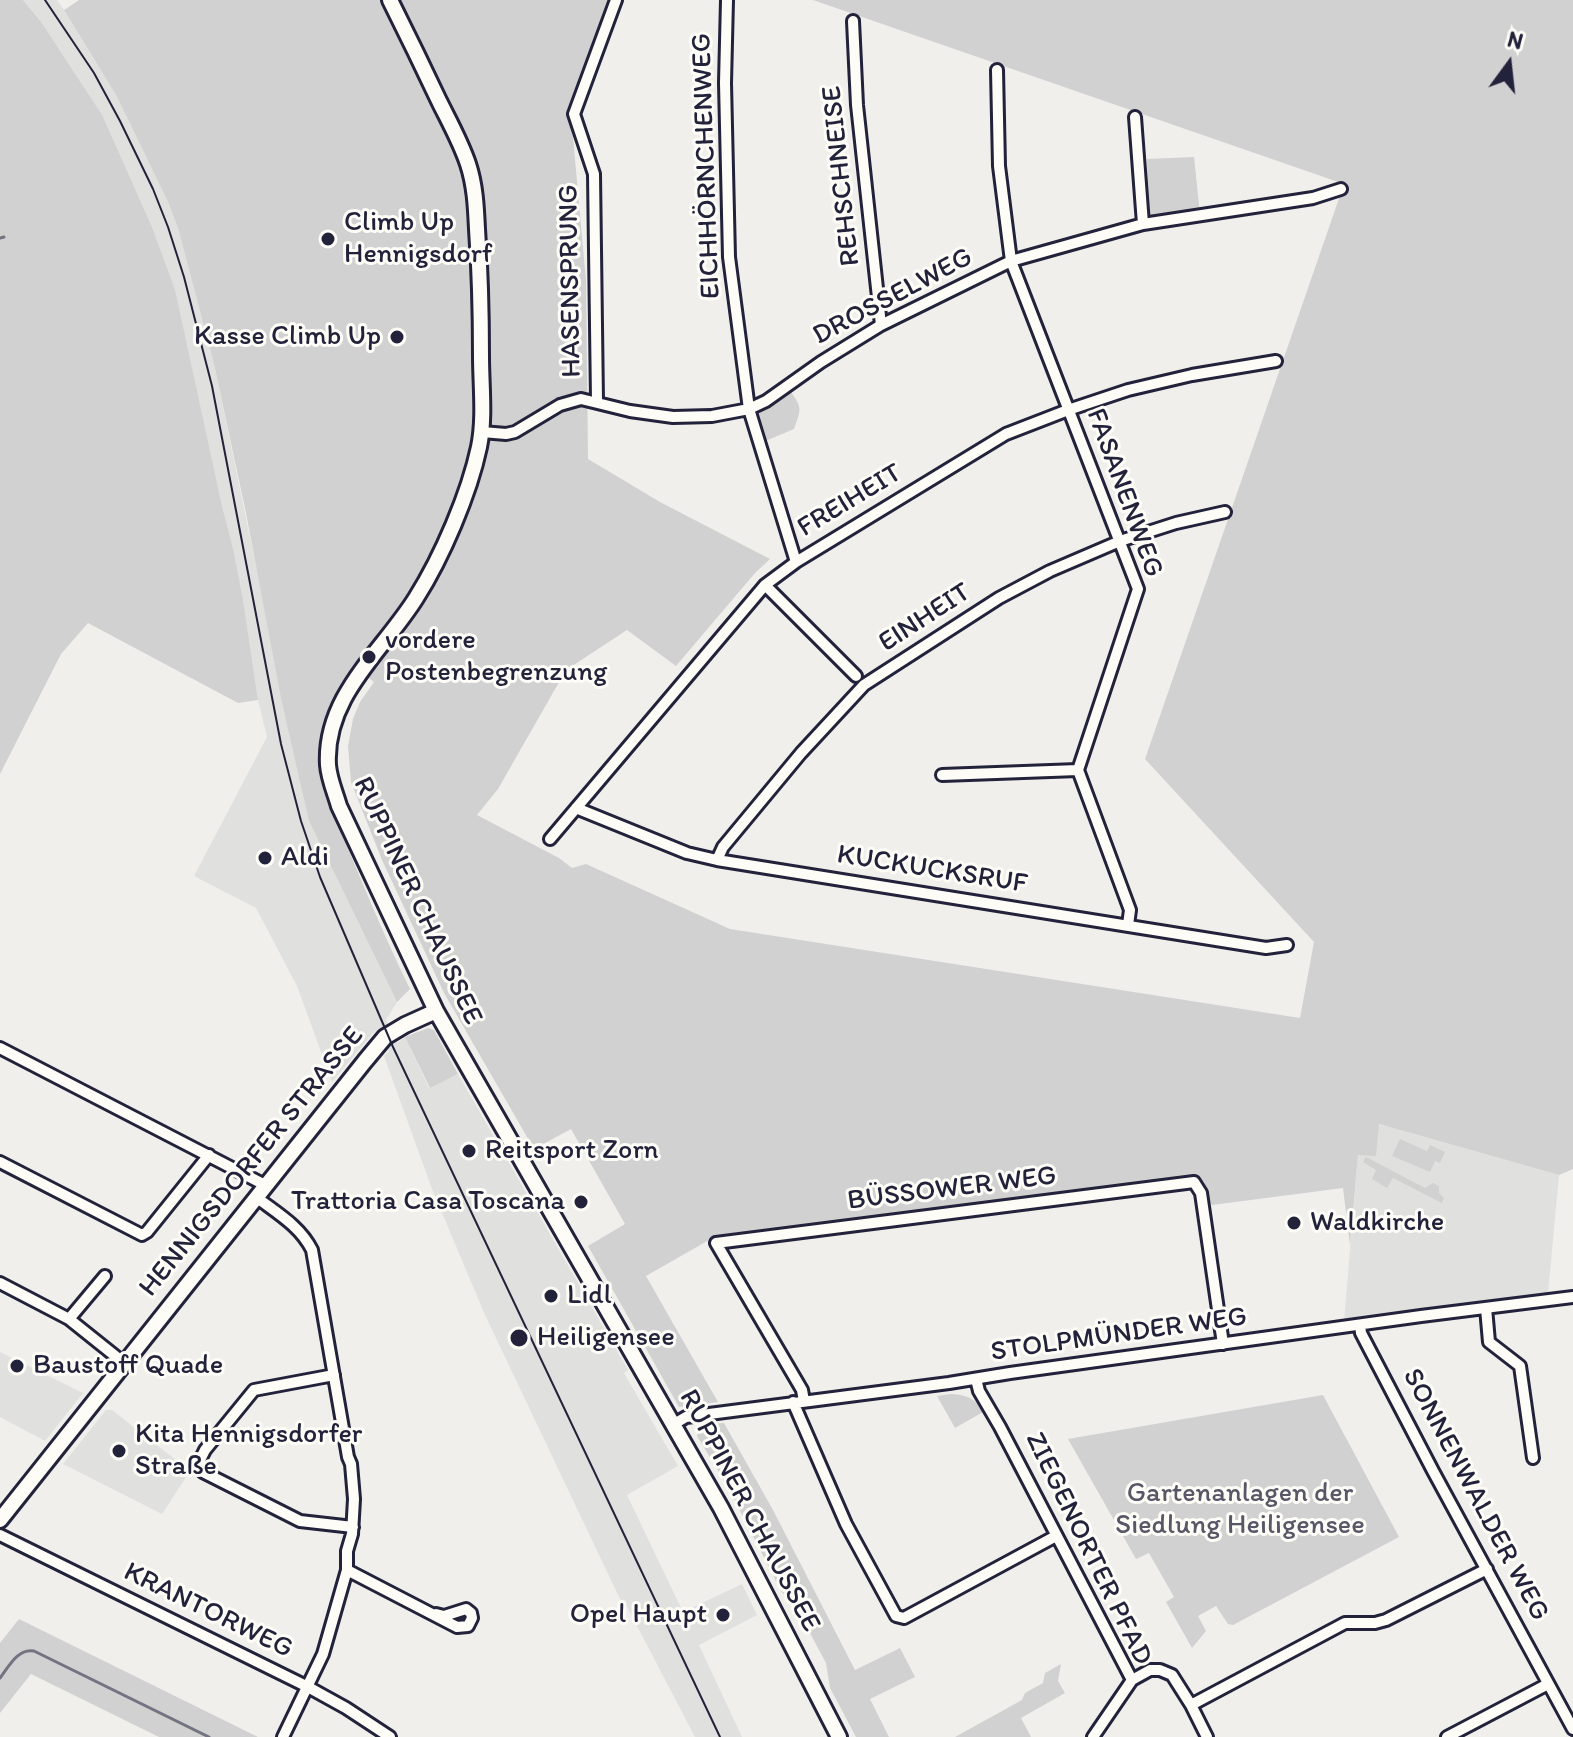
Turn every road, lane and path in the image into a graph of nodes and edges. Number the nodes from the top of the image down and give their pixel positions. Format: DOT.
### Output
graph roads {
  1 [pos="390,0"];
  2 [pos="616,0"];
  3 [pos="727,0"];
  4 [pos="853,21"];
  5 [pos="997,70"];
  6 [pos="1135,117"];
  7 [pos="1341,189"];
  8 [pos="1143,224"];
  9 [pos="1011,261"];
  10 [pos="881,325"];
  11 [pos="1276,361"];
  12 [pos="597,401"];
  13 [pos="749,409"];
  14 [pos="1068,410"];
  15 [pos="482,432"];
  16 [pos="1225,512"];
  17 [pos="1120,541"];
  18 [pos="796,562"];
  19 [pos="765,585"];
  20 [pos="856,676"];
  21 [pos="1078,770"];
  22 [pos="942,775"];
  23 [pos="576,808"];
  24 [pos="550,839"];
  25 [pos="717,860"];
  26 [pos="1128,925"];
  27 [pos="1287,945"];
  28 [pos="436,1011"];
  29 [pos="0,1048"];
  30 [pos="209,1155"];
  31 [pos="0,1162"];
  32 [pos="265,1185"];
  33 [pos="256,1197"];
  34 [pos="105,1276"];
  35 [pos="0,1283"];
  36 [pos="1573,1297"];
  37 [pos="1486,1308"];
  38 [pos="69,1319"];
  39 [pos="1360,1325"];
  40 [pos="1223,1344"];
  41 [pos="124,1363"];
  42 [pos="334,1375"];
  43 [pos="976,1379"];
  44 [pos="799,1402"];
  45 [pos="674,1424"];
  46 [pos="1533,1458"];
  47 [pos="0,1520"];
  48 [pos="353,1527"];
  49 [pos="0,1535"];
  50 [pos="1056,1536"];
  51 [pos="1487,1569"];
  52 [pos="347,1570"];
  53 [pos="436,1614"];
  54 [pos="1132,1680"];
  55 [pos="1548,1684"];
  56 [pos="308,1687"];
  57 [pos="1191,1705"];
  58 [pos="1573,1729"];
  59 [pos="283,1737"];
  60 [pos="390,1737"];
  61 [pos="839,1737"];
  62 [pos="1093,1737"];
  63 [pos="1207,1737"];
  64 [pos="1447,1737"];
  1 -- 15 [label="main road, RUPPINER CHAUSSEE"];
  2 -- 12 [label="street, HASENSPRUNG"];
  3 -- 13 [label="street, EICHHÖRNCHENWEG"];
  4 -- 10 [label="street, REHSCHNEISE"];
  5 -- 9 [label="street, FASANENWEG"];
  6 -- 8 [label="street"];
  7 -- 8 [label="street, DROSSELWEG"];
  8 -- 9 [label="street, DROSSELWEG"];
  9 -- 10 [label="street, DROSSELWEG"];
  9 -- 14 [label="street, FASANENWEG"];
  10 -- 13 [label="street, DROSSELWEG"];
  11 -- 14 [label="street, FREIHEIT"];
  12 -- 13 [label="street, DROSSELWEG"];
  12 -- 15 [label="street, DROSSELWEG"];
  13 -- 18 [label="street, EICHHÖRNCHENWEG"];
  14 -- 17 [label="street, FASANENWEG"];
  14 -- 18 [label="street, FREIHEIT"];
  15 -- 28 [label="main road, RUPPINER CHAUSSEE"];
  16 -- 17 [label="street, EINHEIT"];
  17 -- 21 [label="street, FASANENWEG"];
  17 -- 25 [label="street, EINHEIT"];
  18 -- 19 [label="street, FREIHEIT"];
  19 -- 20 [label="street"];
  19 -- 23 [label="street, FREIHEIT"];
  21 -- 22 [label="street"];
  21 -- 26 [label="street"];
  23 -- 24 [label="street, FREIHEIT"];
  23 -- 25 [label="street, KUCKUCKSRUF"];
  25 -- 26 [label="street, KUCKUCKSRUF"];
  26 -- 27 [label="street, KUCKUCKSRUF"];
  28 -- 32 [label="main road, HENNIGSDORFER STRASSE"];
  28 -- 45 [label="main road, RUPPINER CHAUSSEE"];
  29 -- 30 [label="street"];
  30 -- 31 [label="street"];
  30 -- 32 [label="street"];
  32 -- 33 [label="main road, HENNIGSDORFER STRASSE"];
  33 -- 41 [label="main road, HENNIGSDORFER STRASSE"];
  33 -- 42 [label="street"];
  34 -- 38 [label="street, HENNIGSDORFER STRASSE"];
  35 -- 38 [label="street"];
  36 -- 37 [label="street, STOLPMÜNDER WEG"];
  37 -- 39 [label="street, STOLPMÜNDER WEG"];
  37 -- 46 [label="street"];
  38 -- 41 [label="street"];
  39 -- 40 [label="street, STOLPMÜNDER WEG"];
  39 -- 51 [label="street, SONNENWALDER WEG"];
  40 -- 43 [label="street, STOLPMÜNDER WEG"];
  40 -- 44 [label="street, BÜSSOWER WEG"];
  41 -- 47 [label="main road, HENNIGSDORFER STRASSE"];
  42 -- 48 [label="street"];
  42 -- 48 [label="street"];
  43 -- 44 [label="street, STOLPMÜNDER WEG"];
  43 -- 50 [label="street, ZIEGENORTER PFAD"];
  44 -- 45 [label="street, STOLPMÜNDER WEG"];
  44 -- 50 [label="street"];
  45 -- 61 [label="main road, RUPPINER CHAUSSEE"];
  48 -- 52 [label="street"];
  49 -- 56 [label="street, KRANTORWEG"];
  50 -- 54 [label="street, ZIEGENORTER PFAD"];
  51 -- 55 [label="street, SONNENWALDER WEG"];
  51 -- 57 [label="street"];
  52 -- 53 [label="street"];
  52 -- 56 [label="street"];
  54 -- 57 [label="street"];
  54 -- 62 [label="street, ZIEGENORTER PFAD"];
  55 -- 58 [label="street, SONNENWALDER WEG"];
  55 -- 64 [label="street"];
  56 -- 59 [label="street"];
  56 -- 60 [label="street, KRANTORWEG"];
  57 -- 63 [label="street"];
}
